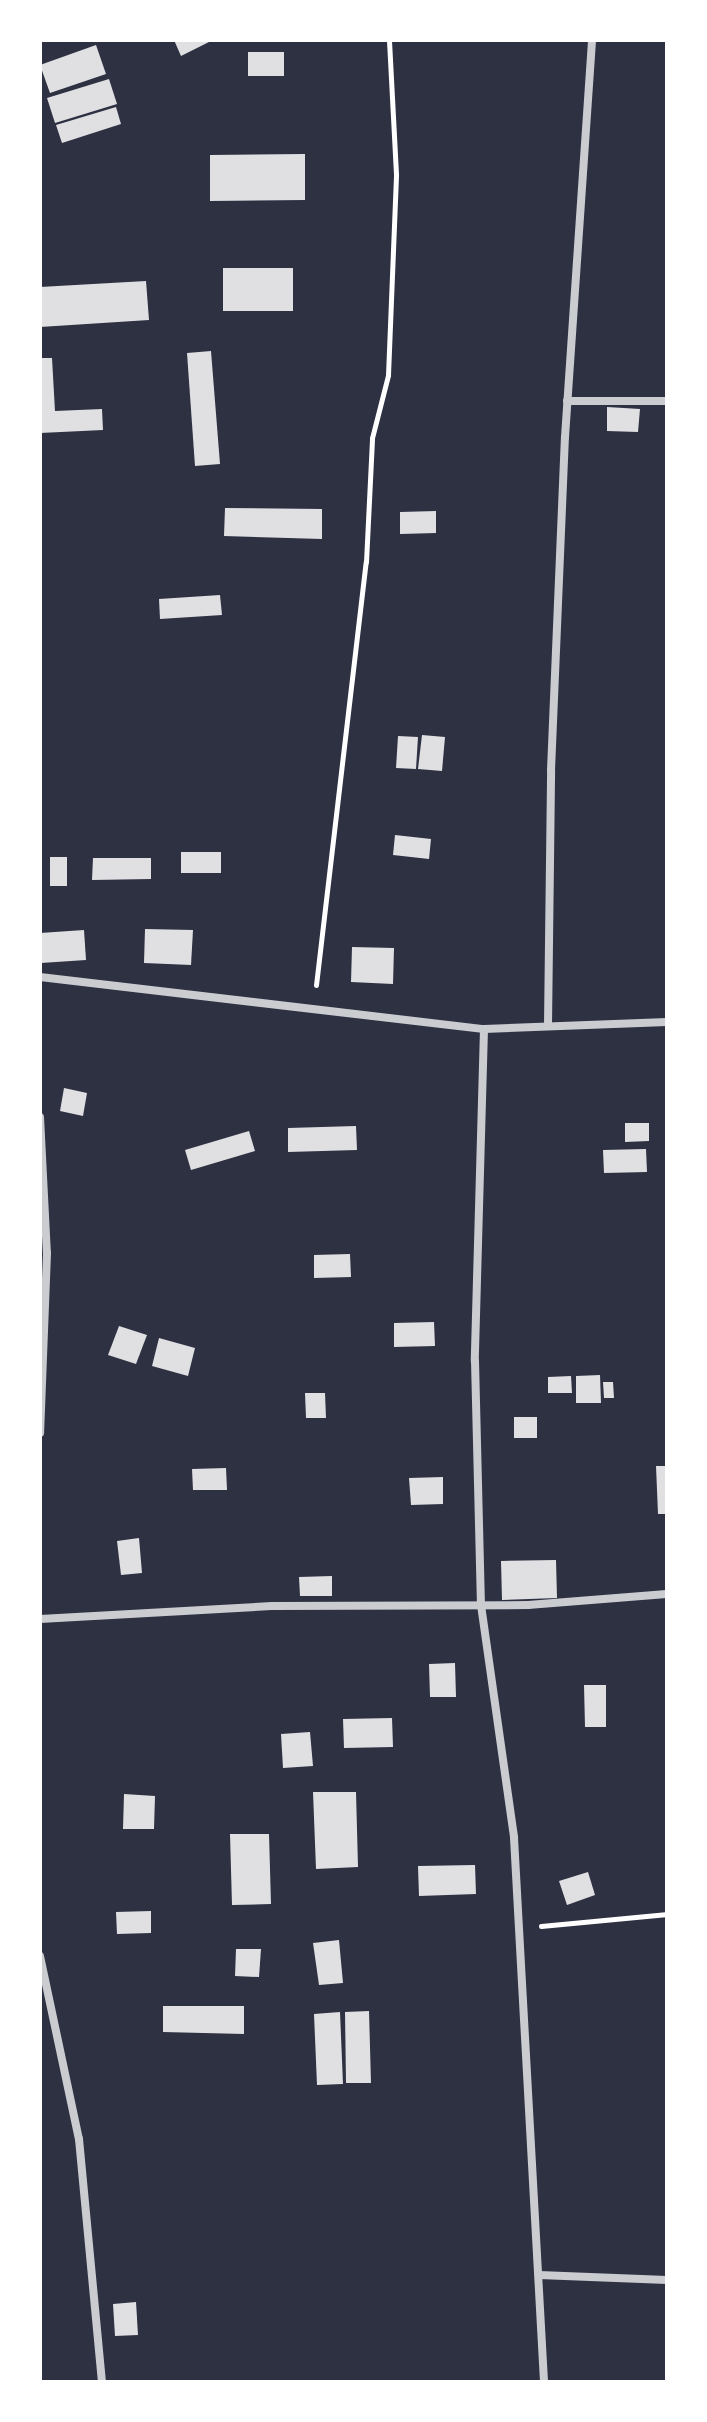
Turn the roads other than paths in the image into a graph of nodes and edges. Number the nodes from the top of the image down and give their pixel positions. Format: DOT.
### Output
graph roads {
  1 [pos="592,40"];
  2 [pos="567,401"];
  3 [pos="667,401"];
  4 [pos="40,977"];
  5 [pos="667,1022"];
  6 [pos="548,1025"];
  7 [pos="484,1029"];
  8 [pos="40,1117"];
  9 [pos="40,1433"];
  10 [pos="667,1594"];
  11 [pos="481,1605"];
  12 [pos="40,1619"];
  13 [pos="40,1956"];
  14 [pos="539,2275"];
  15 [pos="667,2280"];
  16 [pos="102,2382"];
  17 [pos="544,2382"];
  1 -- 2 [label="street"];
  2 -- 3 [label="street"];
  2 -- 6 [label="street"];
  4 -- 7 [label="street"];
  5 -- 6 [label="street"];
  6 -- 7 [label="street"];
  7 -- 11 [label="street"];
  8 -- 9 [label="street"];
  10 -- 11 [label="street"];
  11 -- 12 [label="street"];
  11 -- 14 [label="street"];
  13 -- 16 [label="street"];
  14 -- 15 [label="street"];
  14 -- 17 [label="street"];
}
